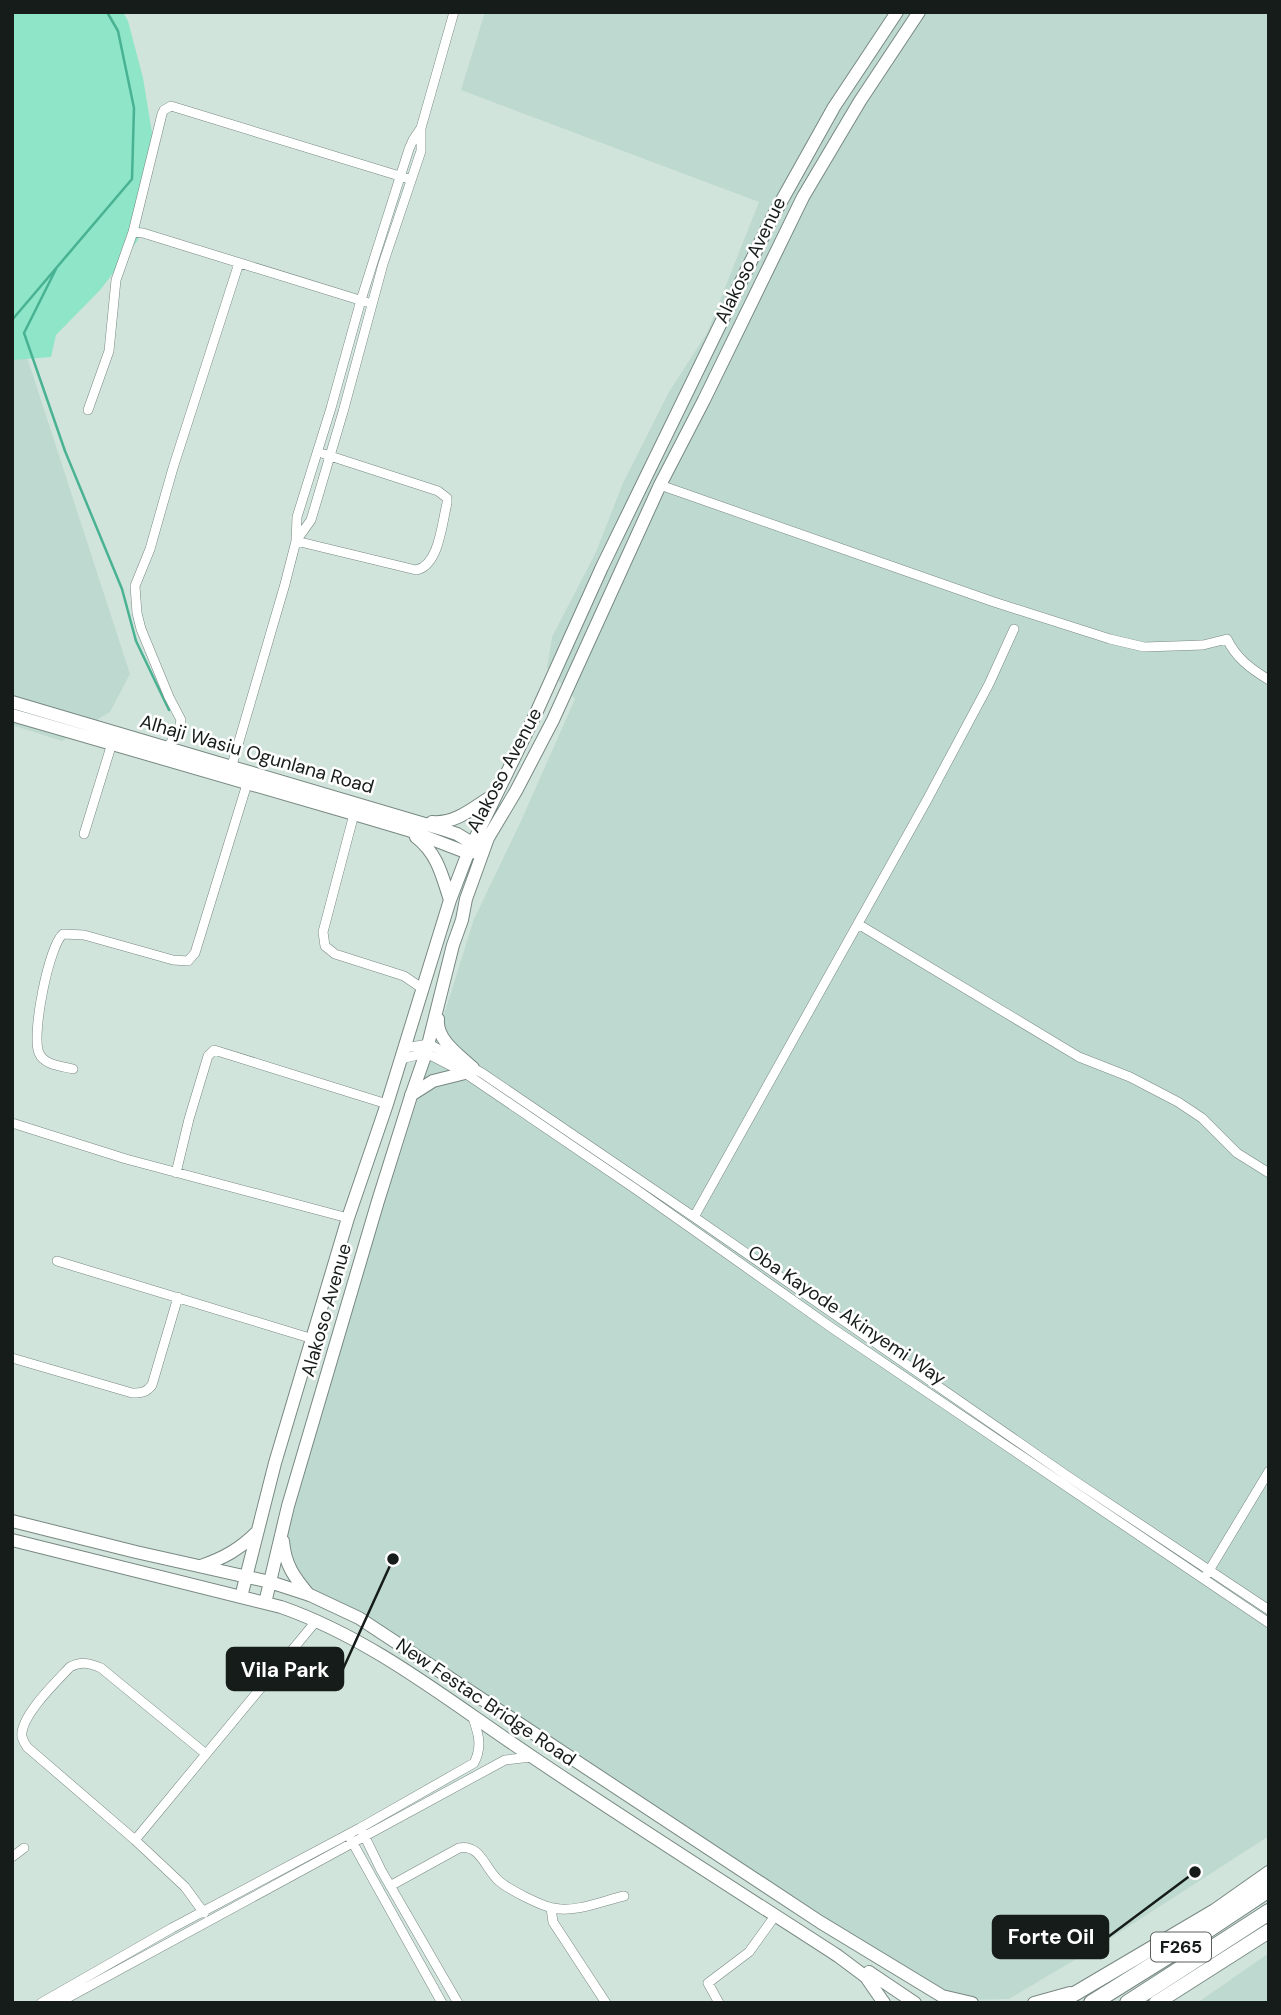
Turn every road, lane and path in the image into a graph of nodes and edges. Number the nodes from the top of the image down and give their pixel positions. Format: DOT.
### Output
graph roads {
  1 [pos="454,12"];
  2 [pos="897,12"];
  3 [pos="919,12"];
  4 [pos="421,128"];
  5 [pos="401,176"];
  6 [pos="412,180"];
  7 [pos="133,232"];
  8 [pos="239,263"];
  9 [pos="361,300"];
  10 [pos="372,303"];
  11 [pos="88,410"];
  12 [pos="317,451"];
  13 [pos="329,455"];
  14 [pos="660,485"];
  15 [pos="296,541"];
  16 [pos="1014,629"];
  17 [pos="1269,680"];
  18 [pos="12,702"];
  19 [pos="12,715"];
  20 [pos="113,738"];
  21 [pos="169,747"];
  22 [pos="230,772"];
  23 [pos="247,784"];
  24 [pos="497,792"];
  25 [pos="354,814"];
  26 [pos="413,826"];
  27 [pos="84,834"];
  28 [pos="478,846"];
  29 [pos="450,900"];
  30 [pos="858,924"];
  31 [pos="442,988"];
  32 [pos="423,989"];
  33 [pos="428,1049"];
  34 [pos="403,1054"];
  35 [pos="73,1069"];
  36 [pos="469,1070"];
  37 [pos="411,1096"];
  38 [pos="387,1104"];
  39 [pos="12,1123"];
  40 [pos="177,1172"];
  41 [pos="1269,1173"];
  42 [pos="694,1217"];
  43 [pos="348,1218"];
  44 [pos="57,1261"];
  45 [pos="178,1297"];
  46 [pos="313,1339"];
  47 [pos="12,1358"];
  48 [pos="1269,1471"];
  49 [pos="12,1521"];
  50 [pos="282,1531"];
  51 [pos="257,1532"];
  52 [pos="12,1541"];
  53 [pos="200,1566"];
  54 [pos="1207,1574"];
  55 [pos="246,1576"];
  56 [pos="270,1581"];
  57 [pos="310,1595"];
  58 [pos="241,1597"];
  59 [pos="265,1603"];
  60 [pos="1269,1610"];
  61 [pos="317,1620"];
  62 [pos="1269,1623"];
  63 [pos="471,1714"];
  64 [pos="205,1754"];
  65 [pos="531,1757"];
  66 [pos="362,1832"];
  67 [pos="350,1837"];
  68 [pos="135,1840"];
  69 [pos="24,1848"];
  70 [pos="12,1857"];
  71 [pos="719,1857"];
  72 [pos="708,1871"];
  73 [pos="1269,1873"];
  74 [pos="390,1886"];
  75 [pos="1269,1889"];
  76 [pos="624,1896"];
  77 [pos="551,1908"];
  78 [pos="1269,1912"];
  79 [pos="204,1913"];
  80 [pos="775,1916"];
  81 [pos="1269,1931"];
  82 [pos="1201,1974"];
  83 [pos="90,1979"];
  84 [pos="887,1979"];
  85 [pos="1086,1996"];
  86 [pos="41,2003"];
  87 [pos="58,2003"];
  88 [pos="442,2003"];
  89 [pos="458,2003"];
  90 [pos="606,2003"];
  91 [pos="719,2003"];
  92 [pos="884,2003"];
  93 [pos="915,2003"];
  94 [pos="937,2003"];
  95 [pos="972,2003"];
  96 [pos="1034,2003"];
  97 [pos="1059,2003"];
  98 [pos="1128,2003"];
  99 [pos="1156,2003"];
  100 [pos="1175,2003"];
  1 -- 4 [label="street"];
  2 -- 24 [label="street, Alakoso Avenue"];
  3 -- 14 [label="street, Alakoso Avenue"];
  4 -- 5 [label="street"];
  4 -- 6 [label="street"];
  5 -- 6 [label="street"];
  5 -- 7 [label="street"];
  5 -- 9 [label="street"];
  6 -- 10 [label="street"];
  7 -- 8 [label="street"];
  7 -- 11 [label="street"];
  8 -- 9 [label="street"];
  8 -- 21 [label="street"];
  9 -- 10 [label="street"];
  9 -- 12 [label="street"];
  10 -- 13 [label="street"];
  12 -- 13 [label="street"];
  12 -- 15 [label="street"];
  13 -- 15 [label="street"];
  13 -- 15 [label="street"];
  14 -- 17 [label="street"];
  14 -- 28 [label="street, Alakoso Avenue"];
  15 -- 22 [label="street"];
  16 -- 30 [label="street"];
  18 -- 20 [label="street, Alhaji Wasiu Ogunlana Road"];
  19 -- 20 [label="street, Alhaji Wasiu Ogunlana Road"];
  20 -- 21 [label="street, Alhaji Wasiu Ogunlana Road"];
  20 -- 22 [label="street, Alhaji Wasiu Ogunlana Road"];
  20 -- 27 [label="street"];
  21 -- 22 [label="street, Alhaji Wasiu Ogunlana Road"];
  22 -- 23 [label="street, Alhaji Wasiu Ogunlana Road"];
  22 -- 26 [label="street, Alhaji Wasiu Ogunlana Road"];
  23 -- 25 [label="street, Alhaji Wasiu Ogunlana Road"];
  23 -- 35 [label="street"];
  24 -- 26 [label="street"];
  24 -- 28 [label="street, Alakoso Avenue"];
  25 -- 26 [label="street, Alhaji Wasiu Ogunlana Road"];
  25 -- 32 [label="street"];
  26 -- 28 [label="street, Alhaji Wasiu Ogunlana Road"];
  26 -- 29 [label="street"];
  28 -- 29 [label="street, Alakoso Avenue"];
  28 -- 31 [label="street, Alakoso Avenue"];
  29 -- 32 [label="street, Alakoso Avenue"];
  30 -- 41 [label="street"];
  30 -- 42 [label="street"];
  31 -- 33 [label="street, Alakoso Avenue"];
  31 -- 36 [label="street"];
  32 -- 34 [label="street, Alakoso Avenue"];
  33 -- 34 [label="street"];
  33 -- 36 [label="street, Oba Kayode Akinyemi Way"];
  33 -- 37 [label="street, Alakoso Avenue"];
  34 -- 38 [label="street, Alakoso Avenue"];
  36 -- 37 [label="street"];
  36 -- 42 [label="street, Oba Kayode Akinyemi Way"];
  36 -- 54 [label="street, Oba Kayode Akinyemi Way"];
  37 -- 50 [label="street, Alakoso Avenue"];
  38 -- 40 [label="street"];
  38 -- 43 [label="street, Alakoso Avenue"];
  39 -- 40 [label="street"];
  40 -- 43 [label="street"];
  42 -- 54 [label="street, Oba Kayode Akinyemi Way"];
  43 -- 46 [label="street, Alakoso Avenue"];
  44 -- 45 [label="street"];
  45 -- 46 [label="street"];
  45 -- 47 [label="street"];
  46 -- 51 [label="street, Alakoso Avenue"];
  48 -- 54 [label="street"];
  49 -- 53 [label="street"];
  50 -- 56 [label="street, Alakoso Avenue"];
  50 -- 57 [label="street"];
  51 -- 53 [label="street"];
  51 -- 55 [label="street, Alakoso Avenue"];
  52 -- 58 [label="street, New Festac Bridge Road"];
  53 -- 55 [label="street"];
  54 -- 60 [label="street, Oba Kayode Akinyemi Way"];
  54 -- 62 [label="street, Oba Kayode Akinyemi Way"];
  55 -- 56 [label="street"];
  55 -- 58 [label="street, Alakoso Avenue"];
  56 -- 57 [label="street"];
  56 -- 59 [label="street, Alakoso Avenue"];
  57 -- 71 [label="street"];
  58 -- 59 [label="street, New Festac Bridge Road"];
  59 -- 61 [label="street, New Festac Bridge Road"];
  61 -- 63 [label="street, New Festac Bridge Road"];
  61 -- 64 [label="street"];
  63 -- 65 [label="street, New Festac Bridge Road"];
  63 -- 66 [label="street"];
  64 -- 68 [label="street"];
  64 -- 68 [label="street"];
  65 -- 66 [label="street"];
  65 -- 72 [label="street, New Festac Bridge Road"];
  66 -- 67 [label="street"];
  66 -- 74 [label="street"];
  67 -- 79 [label="street"];
  67 -- 83 [label="street"];
  67 -- 88 [label="street"];
  68 -- 79 [label="street"];
  69 -- 70 [label="street"];
  71 -- 84 [label="street"];
  71 -- 95 [label="street"];
  72 -- 80 [label="street, New Festac Bridge Road"];
  72 -- 84 [label="street"];
  73 -- 85 [label="main road"];
  74 -- 77 [label="street"];
  74 -- 89 [label="street"];
  75 -- 85 [label="highway, F265"];
  76 -- 77 [label="street"];
  77 -- 90 [label="street"];
  78 -- 98 [label="highway, F265"];
  79 -- 83 [label="street"];
  80 -- 91 [label="street"];
  80 -- 92 [label="street, New Festac Bridge Road"];
  81 -- 82 [label="main road"];
  82 -- 99 [label="main road"];
  82 -- 100 [label="main road"];
  83 -- 86 [label="street"];
  83 -- 87 [label="street"];
  84 -- 93 [label="street"];
  84 -- 94 [label="street"];
  85 -- 96 [label="street"];
  85 -- 97 [label="main road"];
}
